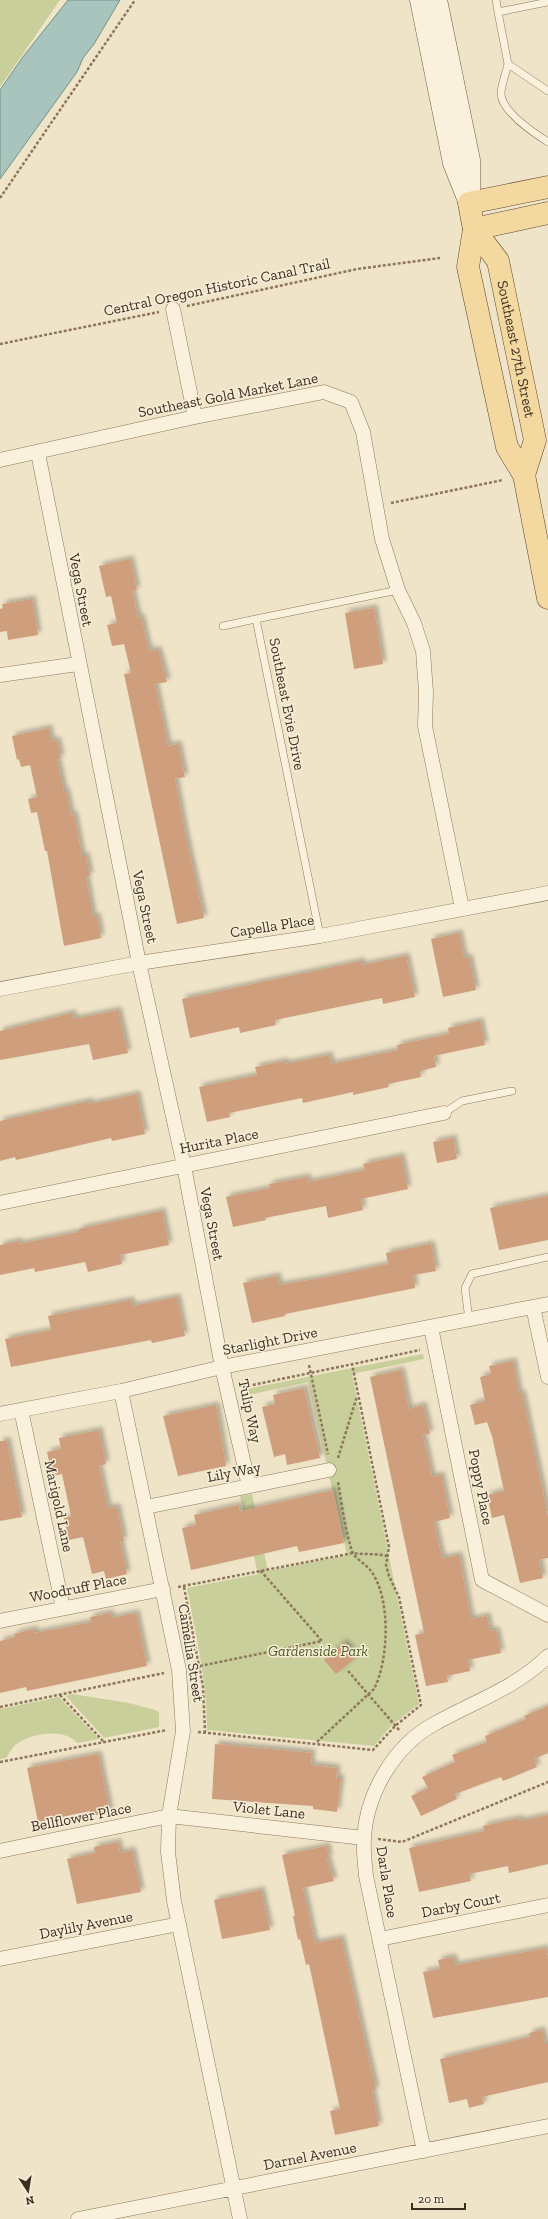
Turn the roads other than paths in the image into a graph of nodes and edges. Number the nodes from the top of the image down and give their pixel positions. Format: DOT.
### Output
graph roads {
  1 [pos="420,0"];
  2 [pos="437,0"];
  3 [pos="496,0"];
  4 [pos="548,2"];
  5 [pos="498,12"];
  6 [pos="508,64"];
  7 [pos="548,91"];
  8 [pos="548,142"];
  9 [pos="548,187"];
  10 [pos="469,203"];
  11 [pos="548,213"];
  12 [pos="474,229"];
  13 [pos="173,309"];
  14 [pos="195,417"];
  15 [pos="38,453"];
  16 [pos="0,460"];
  17 [pos="524,475"];
  18 [pos="398,590"];
  19 [pos="548,598"];
  20 [pos="256,619"];
  21 [pos="223,626"];
  22 [pos="78,664"];
  23 [pos="0,675"];
  24 [pos="548,893"];
  25 [pos="462,908"];
  26 [pos="320,936"];
  27 [pos="139,963"];
  28 [pos="0,989"];
  29 [pos="512,1091"];
  30 [pos="444,1113"];
  31 [pos="184,1166"];
  32 [pos="0,1203"];
  33 [pos="548,1257"];
  34 [pos="548,1304"];
  35 [pos="533,1307"];
  36 [pos="469,1320"];
  37 [pos="431,1327"];
  38 [pos="222,1367"];
  39 [pos="548,1378"];
  40 [pos="121,1391"];
  41 [pos="21,1410"];
  42 [pos="0,1414"];
  43 [pos="333,1466"];
  44 [pos="249,1486"];
  45 [pos="146,1506"];
  46 [pos="163,1589"];
  47 [pos="63,1608"];
  48 [pos="548,1615"];
  49 [pos="0,1621"];
  50 [pos="548,1656"];
  51 [pos="169,1816"];
  52 [pos="364,1838"];
  53 [pos="0,1850"];
  54 [pos="548,1905"];
  55 [pos="179,1924"];
  56 [pos="380,1939"];
  57 [pos="0,1959"];
  58 [pos="548,2126"];
  59 [pos="424,2151"];
  60 [pos="234,2188"];
  61 [pos="78,2219"];
  62 [pos="240,2219"];
  1 -- 10 [label="main road, Southeast 27th Street"];
  2 -- 10 [label="main road, Southeast 27th Street"];
  3 -- 5 [label="lane"];
  4 -- 5 [label="lane"];
  5 -- 6 [label="lane"];
  6 -- 7 [label="lane"];
  6 -- 8 [label="lane"];
  9 -- 10 [label="main road"];
  10 -- 12 [label="main road, Southeast 27th Street"];
  11 -- 12 [label="main road"];
  12 -- 17 [label="main road, Southeast 27th Street"];
  12 -- 17 [label="main road, Southeast 27th Street"];
  13 -- 14 [label="street"];
  14 -- 15 [label="street, Southeast Gold Market Lane"];
  14 -- 18 [label="street, Southeast Gold Market Lane"];
  15 -- 16 [label="street, Southeast Gold Market Lane"];
  15 -- 22 [label="street, Vega Street"];
  17 -- 19 [label="main road, Southeast 27th Street"];
  18 -- 20 [label="lane, Southeast Evie Drive"];
  18 -- 25 [label="street, Southeast Gold Market Lane"];
  20 -- 21 [label="lane"];
  20 -- 26 [label="lane, Southeast Evie Drive"];
  22 -- 23 [label="street"];
  22 -- 27 [label="street, Vega Street"];
  24 -- 25 [label="street, Capella Place"];
  25 -- 26 [label="street, Capella Place"];
  26 -- 27 [label="street, Capella Place"];
  27 -- 28 [label="street, Capella Place"];
  27 -- 31 [label="street, Vega Street"];
  29 -- 30 [label="lane"];
  30 -- 31 [label="street, Hurita Place"];
  31 -- 32 [label="street, Hurita Place"];
  31 -- 38 [label="street, Vega Street"];
  33 -- 36 [label="lane"];
  34 -- 35 [label="street, Starlight Drive"];
  35 -- 36 [label="street, Starlight Drive"];
  35 -- 39 [label="street"];
  36 -- 37 [label="street, Starlight Drive"];
  37 -- 38 [label="street, Starlight Drive"];
  37 -- 48 [label="street, Poppy Place"];
  38 -- 40 [label="street, Starlight Drive"];
  38 -- 44 [label="street, Tulip Way"];
  40 -- 41 [label="street, Starlight Drive"];
  40 -- 45 [label="street, Camellia Street"];
  41 -- 42 [label="street, Starlight Drive"];
  41 -- 47 [label="street, Marigold Lane"];
  43 -- 44 [label="street, Lily Way"];
  44 -- 45 [label="street, Lily Way"];
  45 -- 46 [label="street, Camellia Street"];
  46 -- 47 [label="street, Woodruff Place"];
  46 -- 51 [label="street, Camellia Street"];
  47 -- 49 [label="street, Woodruff Place"];
  50 -- 52 [label="street, Darla Place"];
  51 -- 52 [label="street, Violet Lane"];
  51 -- 53 [label="street, Bellflower Place"];
  51 -- 55 [label="street, Camellia Street"];
  52 -- 56 [label="street, Darla Place"];
  54 -- 56 [label="street, Darby Court"];
  55 -- 57 [label="street, Daylily Avenue"];
  55 -- 60 [label="street, Camellia Street"];
  56 -- 59 [label="street, Darla Place"];
  58 -- 59 [label="street, Darnel Avenue"];
  59 -- 60 [label="street, Darnel Avenue"];
  60 -- 61 [label="street, Darnel Avenue"];
  60 -- 62 [label="street, Camellia Street"];
}
